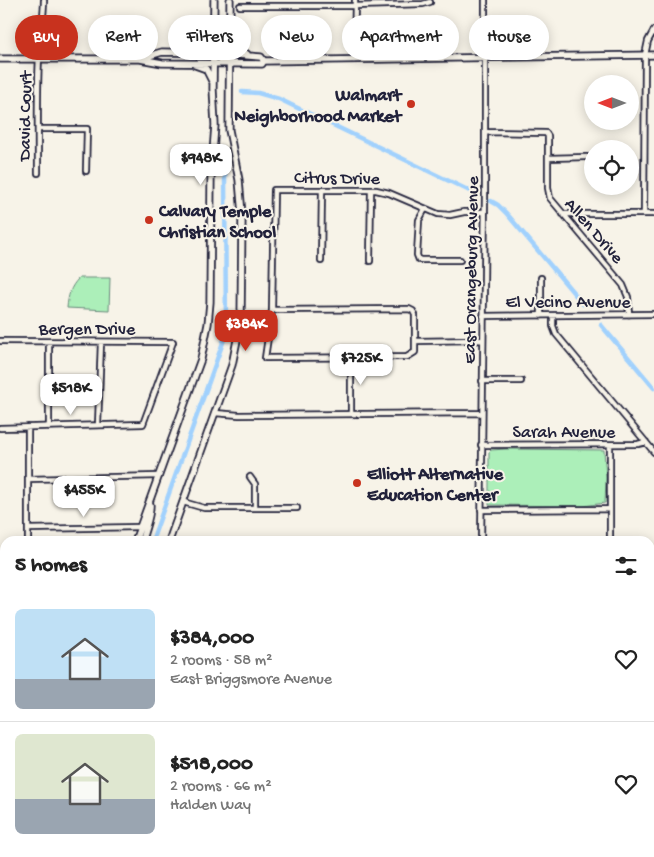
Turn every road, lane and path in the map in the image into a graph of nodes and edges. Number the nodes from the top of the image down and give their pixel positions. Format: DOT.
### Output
graph roads {
  1 [pos="44,0"];
  2 [pos="214,0"];
  3 [pos="230,0"];
  4 [pos="356,0"];
  5 [pos="485,0"];
  6 [pos="430,2"];
  7 [pos="240,6"];
  8 [pos="355,6"];
  9 [pos="43,15"];
  10 [pos="214,15"];
  11 [pos="230,15"];
  12 [pos="355,15"];
  13 [pos="485,15"];
  14 [pos="654,30"];
  15 [pos="645,55"];
  16 [pos="654,55"];
  17 [pos="549,56"];
  18 [pos="0,59"];
  19 [pos="15,59"];
  20 [pos="39,60"];
  21 [pos="146,60"];
  22 [pos="213,60"];
  23 [pos="264,60"];
  24 [pos="485,60"];
  25 [pos="188,63"];
  26 [pos="213,63"];
  27 [pos="229,63"];
  28 [pos="213,89"];
  29 [pos="38,129"];
  30 [pos="485,132"];
  31 [pos="548,158"];
  32 [pos="584,158"];
  33 [pos="86,171"];
  34 [pos="38,173"];
  35 [pos="322,190"];
  36 [pos="371,190"];
  37 [pos="425,209"];
  38 [pos="485,212"];
  39 [pos="562,214"];
  40 [pos="644,214"];
  41 [pos="654,214"];
  42 [pos="460,260"];
  43 [pos="321,261"];
  44 [pos="370,261"];
  45 [pos="541,278"];
  46 [pos="272,310"];
  47 [pos="654,314"];
  48 [pos="629,315"];
  49 [pos="483,316"];
  50 [pos="541,316"];
  51 [pos="553,316"];
  52 [pos="415,340"];
  53 [pos="482,340"];
  54 [pos="0,341"];
  55 [pos="50,342"];
  56 [pos="100,342"];
  57 [pos="351,358"];
  58 [pos="521,380"];
  59 [pos="482,382"];
  60 [pos="215,413"];
  61 [pos="482,413"];
  62 [pos="351,414"];
  63 [pos="98,426"];
  64 [pos="28,427"];
  65 [pos="49,427"];
  66 [pos="0,428"];
  67 [pos="646,442"];
  68 [pos="481,445"];
  69 [pos="610,445"];
  70 [pos="654,452"];
  71 [pos="159,476"];
  72 [pos="250,477"];
  73 [pos="28,479"];
  74 [pos="150,500"];
  75 [pos="183,502"];
  76 [pos="255,508"];
  77 [pos="297,508"];
  78 [pos="610,509"];
  79 [pos="481,510"];
  80 [pos="140,527"];
  81 [pos="28,529"];
  82 [pos="28,536"];
  83 [pos="137,536"];
  84 [pos="143,536"];
  85 [pos="171,536"];
  86 [pos="481,536"];
  87 [pos="610,536"];
  1 -- 9 [label="street, David Court"];
  2 -- 10 [label="main road"];
  3 -- 11 [label="main road"];
  4 -- 8 [label="street"];
  5 -- 13 [label="street, East Orangeburg Avenue"];
  6 -- 8 [label="street"];
  7 -- 8 [label="street"];
  8 -- 12 [label="street"];
  14 -- 15 [label="street"];
  15 -- 16 [label="main road"];
  15 -- 17 [label="main road"];
  15 -- 40 [label="street"];
  18 -- 19 [label="main road"];
  20 -- 29 [label="street, David Court"];
  21 -- 25 [label="main road"];
  22 -- 26 [label="main road"];
  23 -- 27 [label="main road"];
  24 -- 30 [label="street, East Orangeburg Avenue"];
  25 -- 26 [label="main road"];
  25 -- 28 [label="main road"];
  26 -- 27 [label="main road"];
  26 -- 28 [label="main road"];
  27 -- 60 [label="main road"];
  28 -- 71 [label="main road"];
  29 -- 33 [label="street"];
  29 -- 34 [label="street, David Court"];
  30 -- 31 [label="street, Allen Drive"];
  30 -- 38 [label="street, East Orangeburg Avenue"];
  31 -- 32 [label="street"];
  31 -- 39 [label="street, Allen Drive"];
  35 -- 36 [label="street, Citrus Drive"];
  35 -- 43 [label="street"];
  35 -- 46 [label="street, Citrus Drive"];
  36 -- 37 [label="street, Citrus Drive"];
  36 -- 44 [label="street"];
  37 -- 38 [label="street, Citrus Drive"];
  37 -- 42 [label="street"];
  38 -- 49 [label="street, East Orangeburg Avenue"];
  39 -- 40 [label="street"];
  39 -- 48 [label="street, Allen Drive"];
  40 -- 41 [label="street"];
  45 -- 50 [label="street"];
  46 -- 52 [label="street"];
  46 -- 57 [label="street"];
  47 -- 48 [label="street, El Vecino Avenue"];
  48 -- 51 [label="street, El Vecino Avenue"];
  49 -- 50 [label="street, El Vecino Avenue"];
  49 -- 53 [label="street, East Orangeburg Avenue"];
  50 -- 51 [label="street, El Vecino Avenue"];
  51 -- 67 [label="street"];
  52 -- 53 [label="street"];
  52 -- 57 [label="street"];
  53 -- 59 [label="street, East Orangeburg Avenue"];
  54 -- 55 [label="street, Bergen Drive"];
  55 -- 56 [label="street, Bergen Drive"];
  55 -- 65 [label="street"];
  56 -- 63 [label="street"];
  56 -- 63 [label="street, Bergen Drive"];
  57 -- 62 [label="street"];
  58 -- 59 [label="street"];
  59 -- 61 [label="street, East Orangeburg Avenue"];
  60 -- 62 [label="street"];
  60 -- 75 [label="main road"];
  61 -- 62 [label="street"];
  61 -- 68 [label="street, East Orangeburg Avenue"];
  63 -- 65 [label="street"];
  64 -- 65 [label="street"];
  64 -- 66 [label="street"];
  64 -- 73 [label="street"];
  67 -- 69 [label="street, Sarah Avenue"];
  67 -- 70 [label="street"];
  68 -- 69 [label="street, Sarah Avenue"];
  68 -- 79 [label="street, East Orangeburg Avenue"];
  69 -- 78 [label="street"];
  71 -- 73 [label="street"];
  71 -- 74 [label="main road"];
  72 -- 76 [label="street"];
  73 -- 81 [label="street"];
  74 -- 80 [label="main road"];
  74 -- 84 [label="main road"];
  75 -- 76 [label="street"];
  75 -- 85 [label="main road"];
  76 -- 77 [label="street"];
  78 -- 79 [label="street"];
  78 -- 87 [label="street"];
  79 -- 86 [label="street, East Orangeburg Avenue"];
  80 -- 81 [label="street"];
  80 -- 83 [label="main road"];
  81 -- 82 [label="street"];
}
